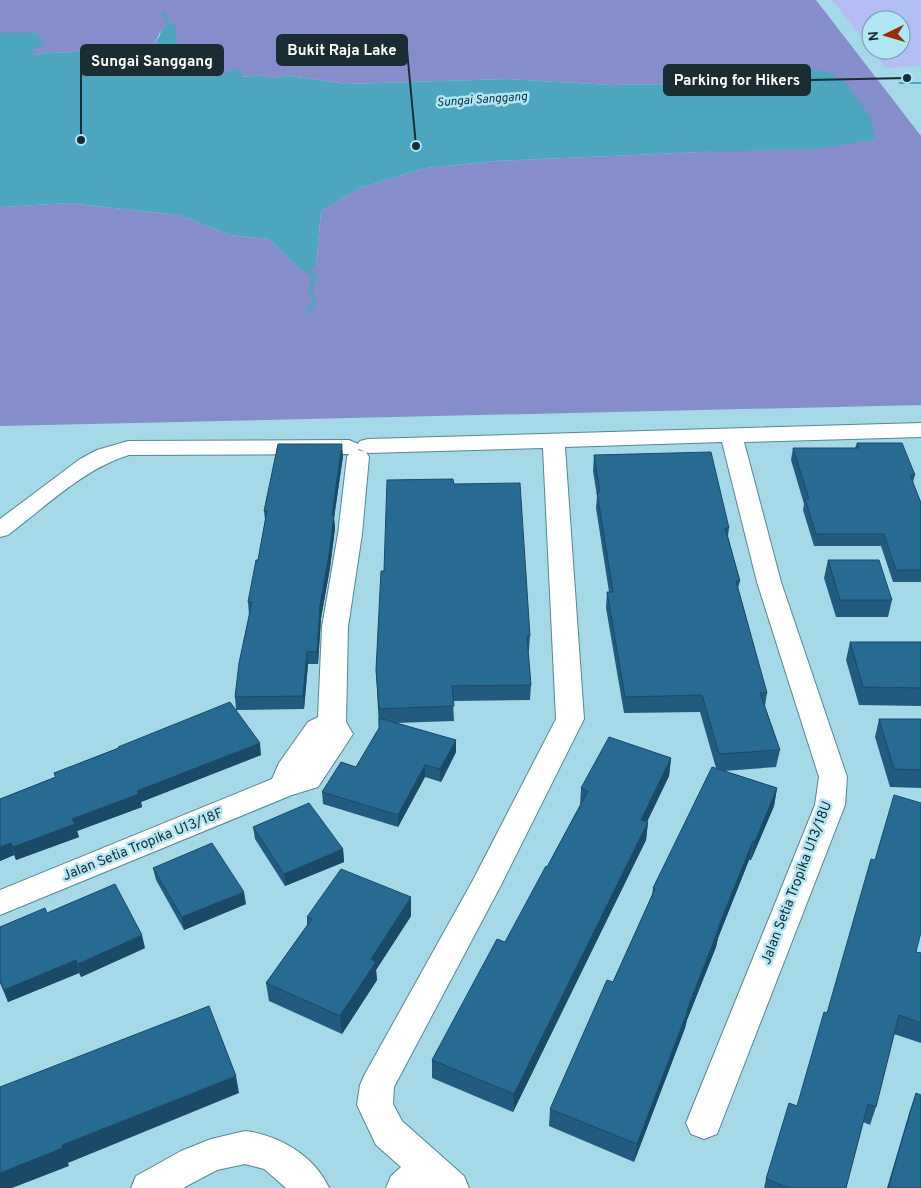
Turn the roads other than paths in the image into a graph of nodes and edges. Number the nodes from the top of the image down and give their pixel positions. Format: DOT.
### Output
graph roads {
  1 [pos="921,430"];
  2 [pos="732,437"];
  3 [pos="554,442"];
  4 [pos="358,450"];
  5 [pos="0,530"];
  6 [pos="0,903"];
  7 [pos="704,1123"];
  8 [pos="427,1181"];
  9 [pos="149,1188"];
  10 [pos="311,1188"];
  1 -- 2 [label="street"];
  2 -- 3 [label="street"];
  2 -- 7 [label="street, Jalan Setia Tropika U13/18U"];
  3 -- 4 [label="street"];
  3 -- 8 [label="street"];
  4 -- 5 [label="street"];
  4 -- 6 [label="street, Jalan Setia Tropika U13/18F"];
  9 -- 10 [label="street"];
}
